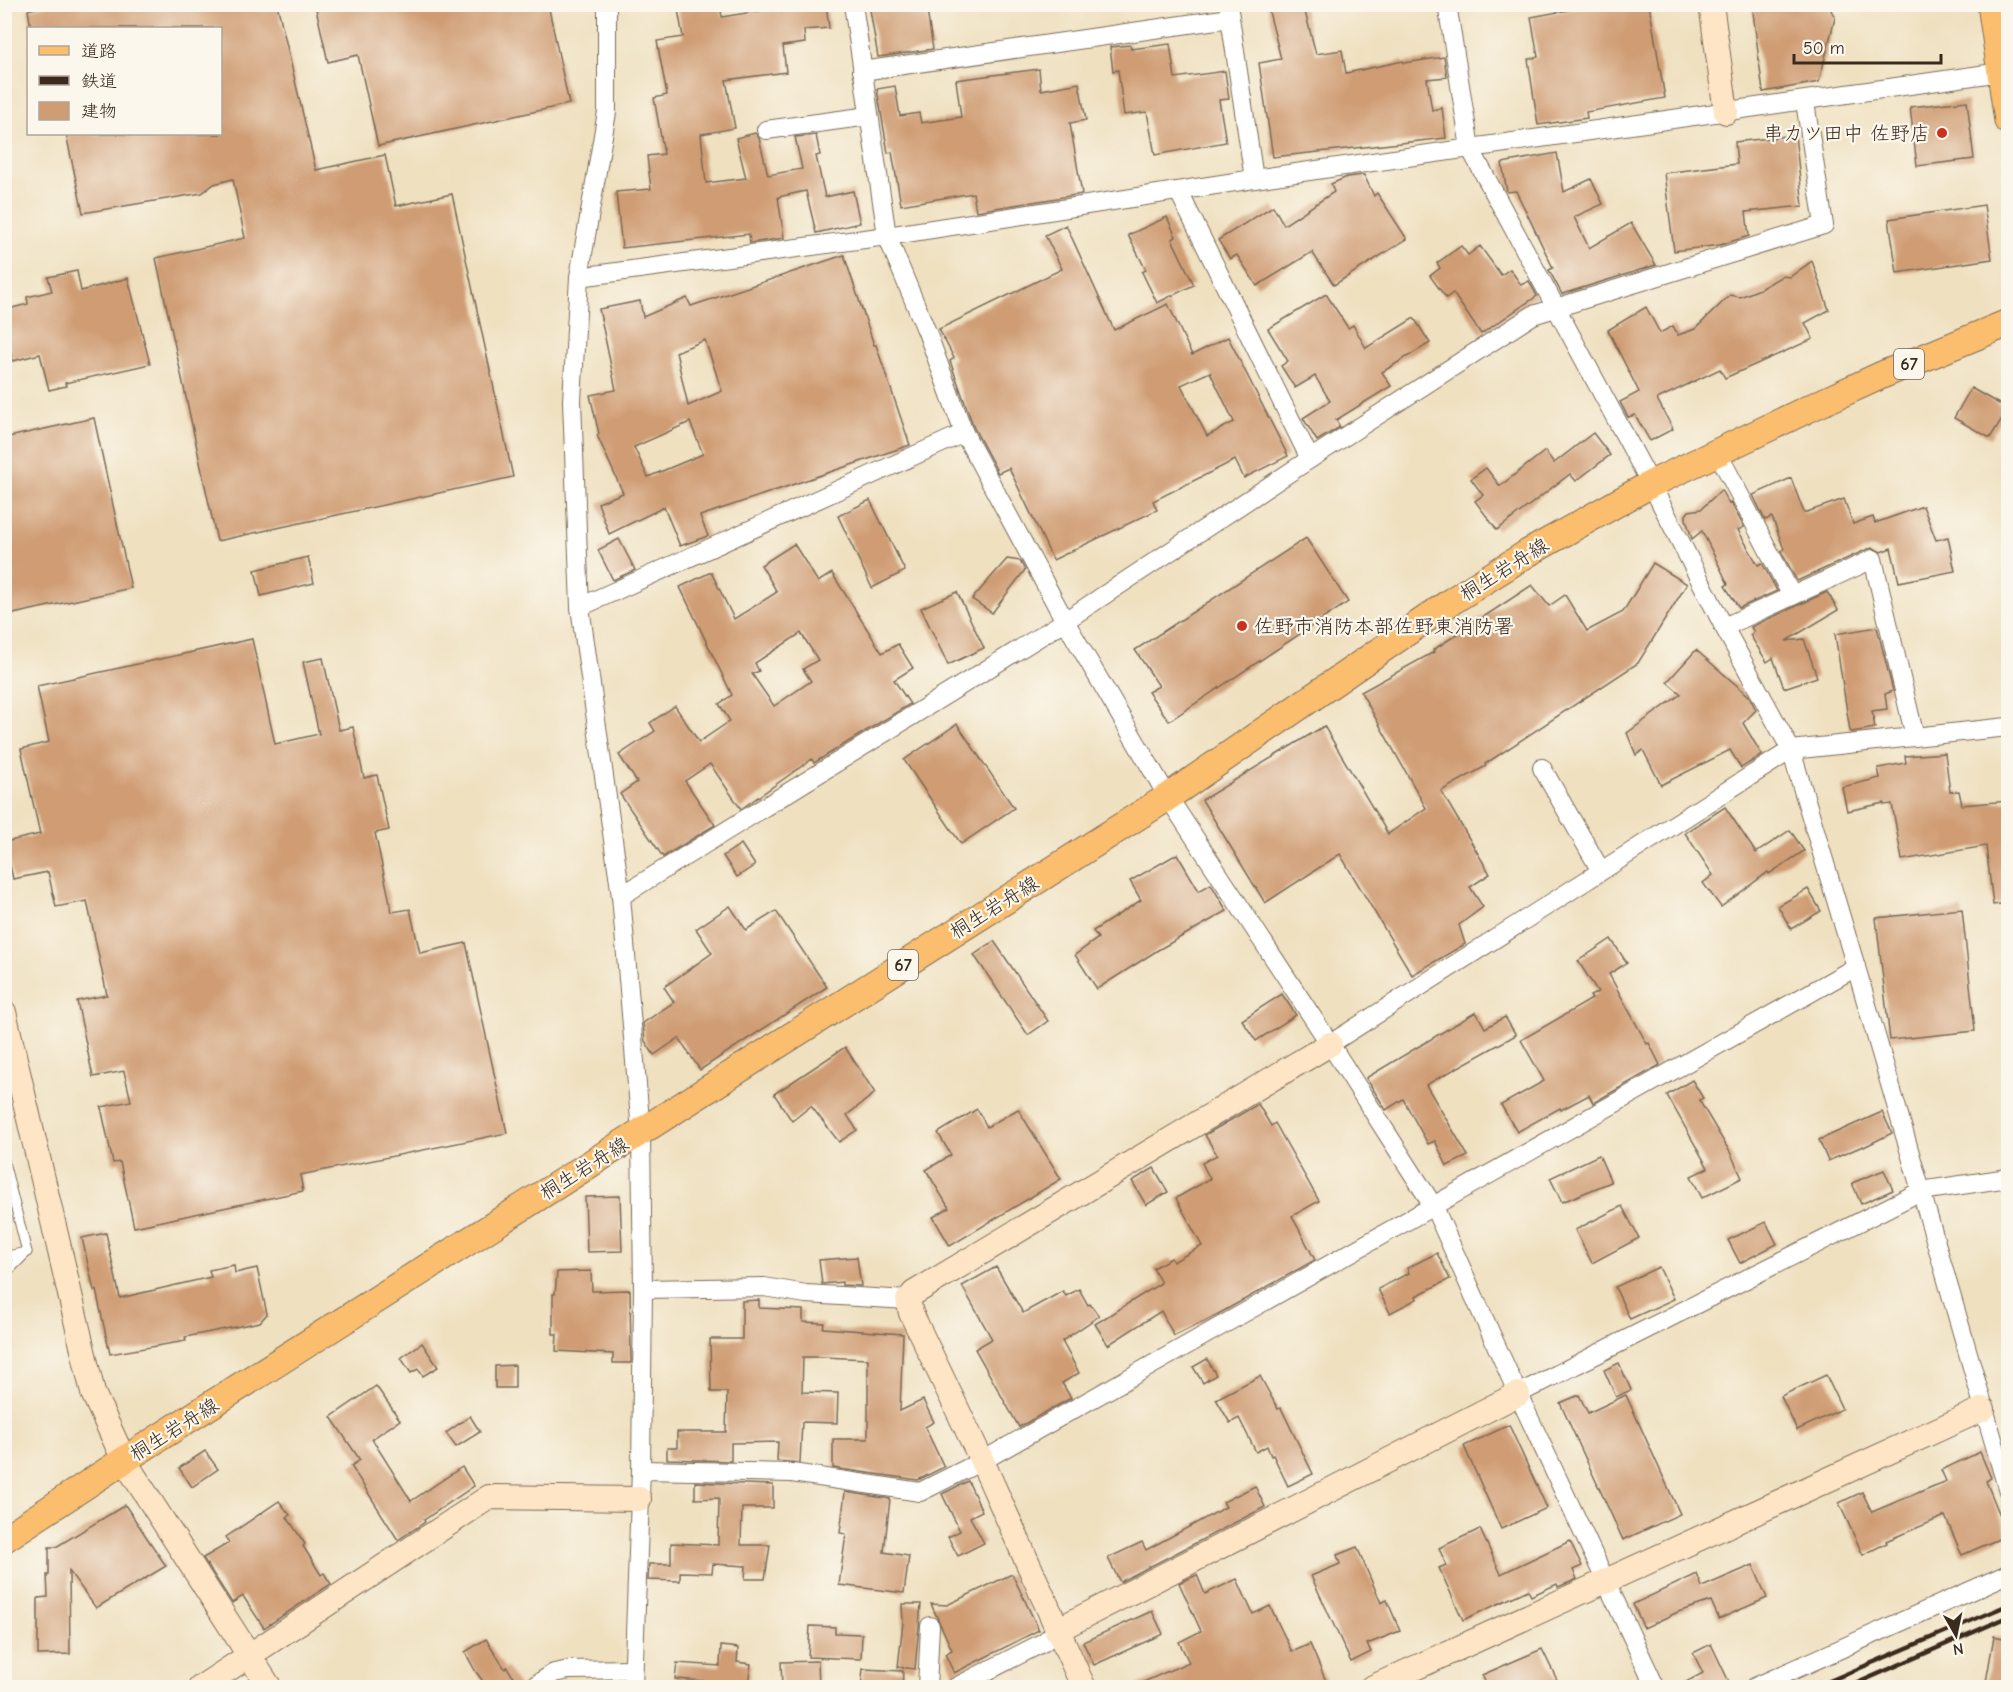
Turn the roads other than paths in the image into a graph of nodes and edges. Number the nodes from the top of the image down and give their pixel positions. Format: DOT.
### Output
graph roads {
  1 [pos="608,4"];
  2 [pos="853,4"];
  3 [pos="1447,4"];
  4 [pos="1711,4"];
  5 [pos="1991,4"];
  6 [pos="1229,11"];
  7 [pos="862,71"];
  8 [pos="2005,72"];
  9 [pos="1805,102"];
  10 [pos="1726,112"];
  11 [pos="869,116"];
  12 [pos="2008,121"];
  13 [pos="766,130"];
  14 [pos="1470,148"];
  15 [pos="1254,179"];
  16 [pos="1179,192"];
  17 [pos="887,236"];
  18 [pos="579,277"];
  19 [pos="1557,308"];
  20 [pos="2008,323"];
  21 [pos="964,433"];
  22 [pos="1718,453"];
  23 [pos="1310,459"];
  24 [pos="1651,484"];
  25 [pos="1792,596"];
  26 [pos="579,606"];
  27 [pos="1065,621"];
  28 [pos="1724,627"];
  29 [pos="2008,727"];
  30 [pos="1915,737"];
  31 [pos="1791,750"];
  32 [pos="1542,768"];
  33 [pos="1168,797"];
  34 [pos="1601,871"];
  35 [pos="621,896"];
  36 [pos="1856,967"];
  37 [pos="4,1012"];
  38 [pos="1330,1044"];
  39 [pos="641,1132"];
  40 [pos="4,1162"];
  41 [pos="2008,1178"];
  42 [pos="1921,1191"];
  43 [pos="1434,1208"];
  44 [pos="27,1252"];
  45 [pos="4,1257"];
  46 [pos="4,1275"];
  47 [pos="643,1289"];
  48 [pos="908,1300"];
  49 [pos="1518,1394"];
  50 [pos="1983,1409"];
  51 [pos="124,1460"];
  52 [pos="982,1461"];
  53 [pos="641,1470"];
  54 [pos="2008,1491"];
  55 [pos="639,1499"];
  56 [pos="4,1539"];
  57 [pos="2008,1574"];
  58 [pos="1605,1581"];
  59 [pos="930,1626"];
  60 [pos="1057,1630"];
  61 [pos="249,1656"];
  62 [pos="637,1683"];
  63 [pos="200,1688"];
  64 [pos="270,1688"];
  65 [pos="531,1688"];
  66 [pos="927,1688"];
  67 [pos="954,1688"];
  68 [pos="1084,1688"];
  69 [pos="1371,1688"];
  70 [pos="1656,1688"];
  71 [pos="1752,1688"];
  1 -- 18 [label="street"];
  2 -- 7 [label="street"];
  3 -- 14 [label="street"];
  4 -- 10 [label="street"];
  5 -- 8 [label="main road"];
  6 -- 7 [label="street"];
  6 -- 15 [label="street"];
  7 -- 11 [label="street"];
  8 -- 9 [label="street"];
  8 -- 12 [label="main road"];
  9 -- 10 [label="street"];
  9 -- 19 [label="street"];
  10 -- 14 [label="street"];
  11 -- 13 [label="street"];
  11 -- 17 [label="street"];
  14 -- 15 [label="street"];
  14 -- 19 [label="street"];
  15 -- 16 [label="street"];
  16 -- 17 [label="street"];
  16 -- 23 [label="street"];
  17 -- 18 [label="street"];
  17 -- 21 [label="street"];
  18 -- 26 [label="street"];
  19 -- 23 [label="street"];
  19 -- 24 [label="street"];
  20 -- 22 [label="main road, 桐生岩舟線 / 67"];
  21 -- 26 [label="street"];
  21 -- 27 [label="street"];
  22 -- 24 [label="main road, 桐生岩舟線 / 67"];
  22 -- 25 [label="street"];
  23 -- 27 [label="street"];
  24 -- 28 [label="street"];
  24 -- 33 [label="main road, 桐生岩舟線 / 67"];
  25 -- 28 [label="street"];
  25 -- 30 [label="street"];
  26 -- 35 [label="street"];
  27 -- 33 [label="street"];
  27 -- 35 [label="street"];
  28 -- 31 [label="street"];
  29 -- 30 [label="street"];
  30 -- 31 [label="street"];
  31 -- 34 [label="street"];
  31 -- 36 [label="street"];
  32 -- 34 [label="street"];
  33 -- 38 [label="street"];
  33 -- 39 [label="main road, 桐生岩舟線 / 67"];
  34 -- 38 [label="street"];
  35 -- 39 [label="street"];
  36 -- 42 [label="street"];
  36 -- 43 [label="street"];
  37 -- 51 [label="street"];
  38 -- 43 [label="street"];
  38 -- 48 [label="street"];
  39 -- 47 [label="street"];
  39 -- 51 [label="main road, 桐生岩舟線 / 67"];
  40 -- 44 [label="lane"];
  41 -- 42 [label="street"];
  42 -- 49 [label="street"];
  42 -- 50 [label="street"];
  43 -- 49 [label="street"];
  43 -- 52 [label="street"];
  44 -- 45 [label="lane"];
  44 -- 46 [label="lane"];
  47 -- 48 [label="street"];
  47 -- 53 [label="street"];
  48 -- 52 [label="street"];
  49 -- 58 [label="street"];
  49 -- 60 [label="street"];
  50 -- 54 [label="street"];
  50 -- 58 [label="street"];
  51 -- 56 [label="main road, 桐生岩舟線 / 67"];
  51 -- 61 [label="street"];
  52 -- 53 [label="street"];
  52 -- 60 [label="street"];
  53 -- 55 [label="street"];
  55 -- 61 [label="street"];
  55 -- 62 [label="street"];
  57 -- 71 [label="street"];
  58 -- 69 [label="street"];
  58 -- 70 [label="street"];
  59 -- 66 [label="street"];
  60 -- 67 [label="street"];
  60 -- 68 [label="street"];
  61 -- 63 [label="street"];
  61 -- 64 [label="street"];
  62 -- 65 [label="street"];
}
